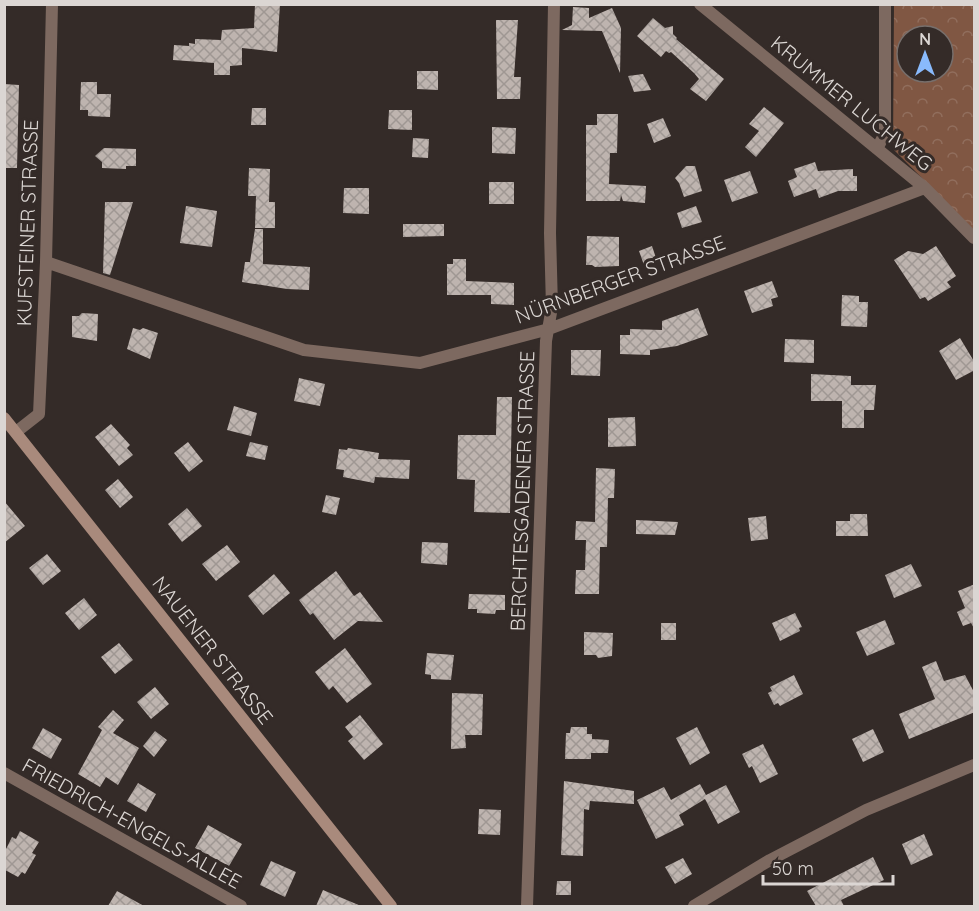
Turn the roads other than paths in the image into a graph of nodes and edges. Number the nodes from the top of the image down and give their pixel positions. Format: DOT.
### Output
graph roads {
  1 [pos="52,4"];
  2 [pos="554,4"];
  3 [pos="700,4"];
  4 [pos="885,4"];
  5 [pos="878,149"];
  6 [pos="925,188"];
  7 [pos="975,238"];
  8 [pos="46,262"];
  9 [pos="549,329"];
  10 [pos="4,418"];
  11 [pos="16,432"];
  12 [pos="975,765"];
  13 [pos="4,773"];
  14 [pos="241,906"];
  15 [pos="391,906"];
  16 [pos="527,906"];
  17 [pos="694,906"];
  1 -- 8 [label="street, KUFSTEINER STRASSE"];
  2 -- 9 [label="street, BERCHTESGADENER STRASSE"];
  3 -- 5 [label="street, KRUMMER LUCHWEG"];
  4 -- 5 [label="street"];
  5 -- 6 [label="street, KRUMMER LUCHWEG"];
  6 -- 7 [label="street, KRUMMER LUCHWEG"];
  6 -- 9 [label="street, NÜRNBERGER STRASSE"];
  8 -- 9 [label="street, NÜRNBERGER STRASSE"];
  8 -- 11 [label="street, KUFSTEINER STRASSE"];
  9 -- 16 [label="street, BERCHTESGADENER STRASSE"];
  10 -- 11 [label="main road, NAUENER STRASSE"];
  11 -- 15 [label="main road, NAUENER STRASSE"];
  12 -- 17 [label="street"];
  13 -- 14 [label="street, FRIEDRICH-ENGELS-ALLEE"];
}
